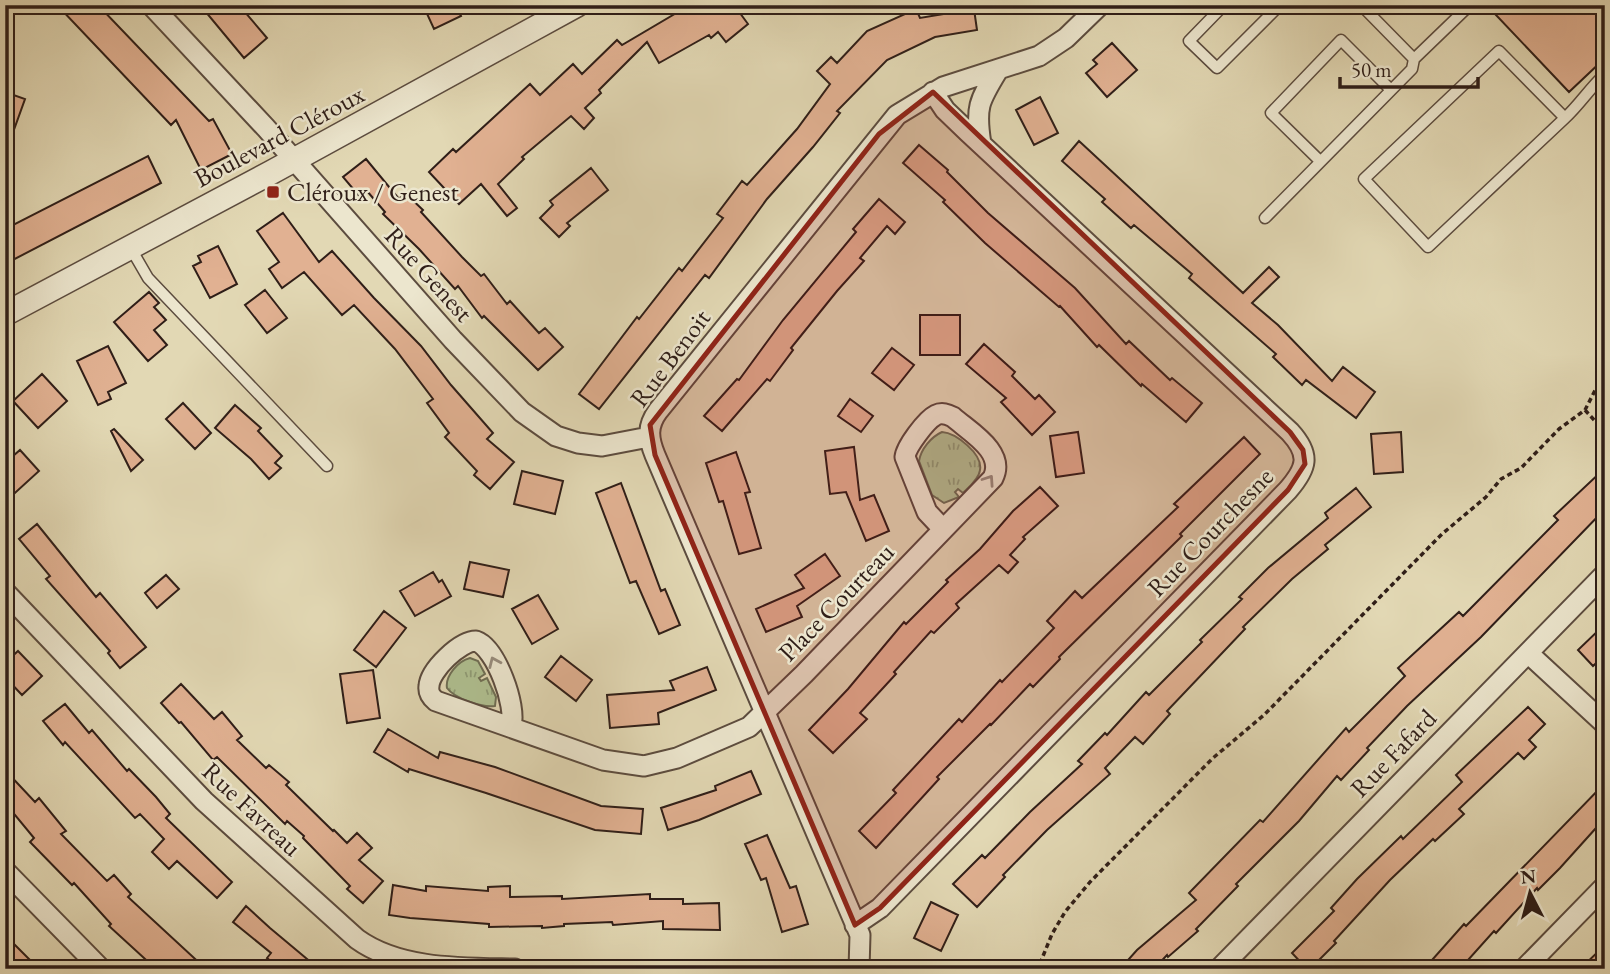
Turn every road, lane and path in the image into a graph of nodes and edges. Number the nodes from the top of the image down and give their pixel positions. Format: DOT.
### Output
graph roads {
  1 [pos="150,5"];
  2 [pos="577,5"];
  3 [pos="1100,5"];
  4 [pos="1224,5"];
  5 [pos="1280,5"];
  6 [pos="1470,5"];
  7 [pos="1367,7"];
  8 [pos="1414,59"];
  9 [pos="998,70"];
  10 [pos="1605,74"];
  11 [pos="1390,89"];
  12 [pos="933,93"];
  13 [pos="1565,118"];
  14 [pos="981,144"];
  15 [pos="294,160"];
  16 [pos="1320,161"];
  17 [pos="1265,218"];
  18 [pos="130,247"];
  19 [pos="5,313"];
  20 [pos="1604,373"];
  21 [pos="1605,382"];
  22 [pos="1585,410"];
  23 [pos="1605,432"];
  24 [pos="649,437"];
  25 [pos="327,466"];
  26 [pos="943,529"];
  27 [pos="1605,574"];
  28 [pos="5,592"];
  29 [pos="1528,653"];
  30 [pos="765,711"];
  31 [pos="1605,724"];
  32 [pos="511,726"];
  33 [pos="5,871"];
  34 [pos="1605,886"];
  35 [pos="855,925"];
  36 [pos="102,969"];
  37 [pos="515,969"];
  38 [pos="859,969"];
  39 [pos="1033,969"];
  40 [pos="1219,969"];
  41 [pos="1524,969"];
  1 -- 15 [label="street, Rue Genest"];
  2 -- 15 [label="street, Boulevard Cléroux"];
  3 -- 9 [label="street, Rue Benoit"];
  4 -- 5 [label="lane"];
  6 -- 8 [label="lane"];
  7 -- 8 [label="lane"];
  8 -- 11 [label="lane"];
  9 -- 12 [label="street, Rue Benoit"];
  9 -- 14 [label="street"];
  10 -- 13 [label="lane"];
  11 -- 16 [label="lane"];
  11 -- 16 [label="lane"];
  12 -- 14 [label="street, Rue Courchesne"];
  12 -- 24 [label="street, Rue Benoit"];
  13 -- 13 [label="lane"];
  14 -- 35 [label="street, Rue Courchesne"];
  15 -- 18 [label="street, Boulevard Cléroux"];
  15 -- 24 [label="street, Rue Genest"];
  16 -- 17 [label="lane"];
  18 -- 19 [label="street, Boulevard Cléroux"];
  18 -- 25 [label="lane"];
  20 -- 21 [label="path"];
  20 -- 22 [label="path"];
  22 -- 23 [label="path"];
  22 -- 39 [label="path"];
  24 -- 30 [label="street, Rue Benoit"];
  26 -- 26 [label="street, Place Courteau, one-way"];
  26 -- 30 [label="street, Place Courteau"];
  27 -- 29 [label="street, Rue Fafard"];
  28 -- 37 [label="street, Rue Favreau"];
  29 -- 31 [label="street"];
  29 -- 40 [label="street, Rue Fafard"];
  30 -- 32 [label="street, Place Courteau"];
  30 -- 35 [label="street, Rue Benoit"];
  32 -- 32 [label="street, Place Courteau, one-way"];
  33 -- 36 [label="street"];
  34 -- 41 [label="street"];
  35 -- 38 [label="street"];
}
